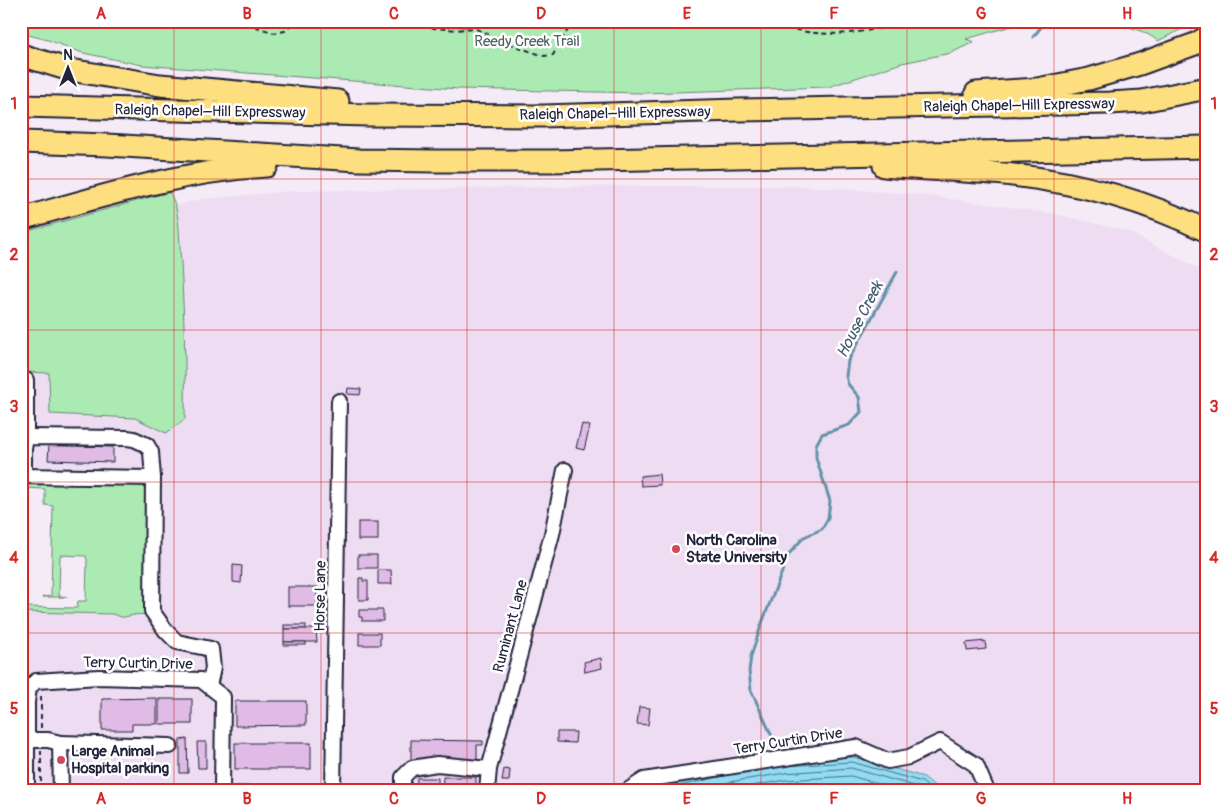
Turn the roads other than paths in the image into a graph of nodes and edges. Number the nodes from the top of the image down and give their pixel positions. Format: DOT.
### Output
graph roads {
  1 [pos="1207,37"];
  2 [pos="21,55"];
  3 [pos="1207,88"];
  4 [pos="21,106"];
  5 [pos="737,110"];
  6 [pos="543,116"];
  7 [pos="21,142"];
  8 [pos="1207,146"];
  9 [pos="776,156"];
  10 [pos="359,160"];
  11 [pos="21,218"];
  12 [pos="1207,231"];
  13 [pos="26,380"];
  14 [pos="339,402"];
  15 [pos="26,437"];
  16 [pos="565,470"];
  17 [pos="22,476"];
  18 [pos="153,478"];
  19 [pos="209,686"];
  20 [pos="24,701"];
  21 [pos="34,740"];
  22 [pos="60,743"];
  23 [pos="170,746"];
  24 [pos="490,769"];
  25 [pos="27,791"];
  26 [pos="61,791"];
  27 [pos="222,791"];
  28 [pos="333,791"];
  29 [pos="403,791"];
  30 [pos="487,791"];
  31 [pos="628,791"];
  32 [pos="987,791"];
  1 -- 5 [label="highway"];
  2 -- 6 [label="highway"];
  3 -- 5 [label="highway, Raleigh Chapel–Hill Expressway"];
  4 -- 6 [label="highway, Raleigh Chapel–Hill Expressway"];
  5 -- 6 [label="highway, Raleigh Chapel–Hill Expressway"];
  7 -- 10 [label="highway"];
  8 -- 9 [label="highway"];
  9 -- 10 [label="highway"];
  9 -- 12 [label="highway"];
  10 -- 11 [label="highway"];
  13 -- 15 [label="street"];
  14 -- 28 [label="street, Horse Lane"];
  15 -- 17 [label="street"];
  15 -- 18 [label="street"];
  16 -- 24 [label="street, Ruminant Lane"];
  17 -- 18 [label="street"];
  18 -- 19 [label="street"];
  19 -- 20 [label="street, Terry Curtin Drive"];
  19 -- 27 [label="street, Terry Curtin Drive"];
  20 -- 21 [label="street"];
  21 -- 22 [label="street"];
  21 -- 25 [label="street"];
  22 -- 23 [label="street"];
  22 -- 26 [label="street"];
  24 -- 29 [label="street"];
  24 -- 30 [label="street, Ruminant Lane"];
  31 -- 32 [label="street, Terry Curtin Drive"];
}
